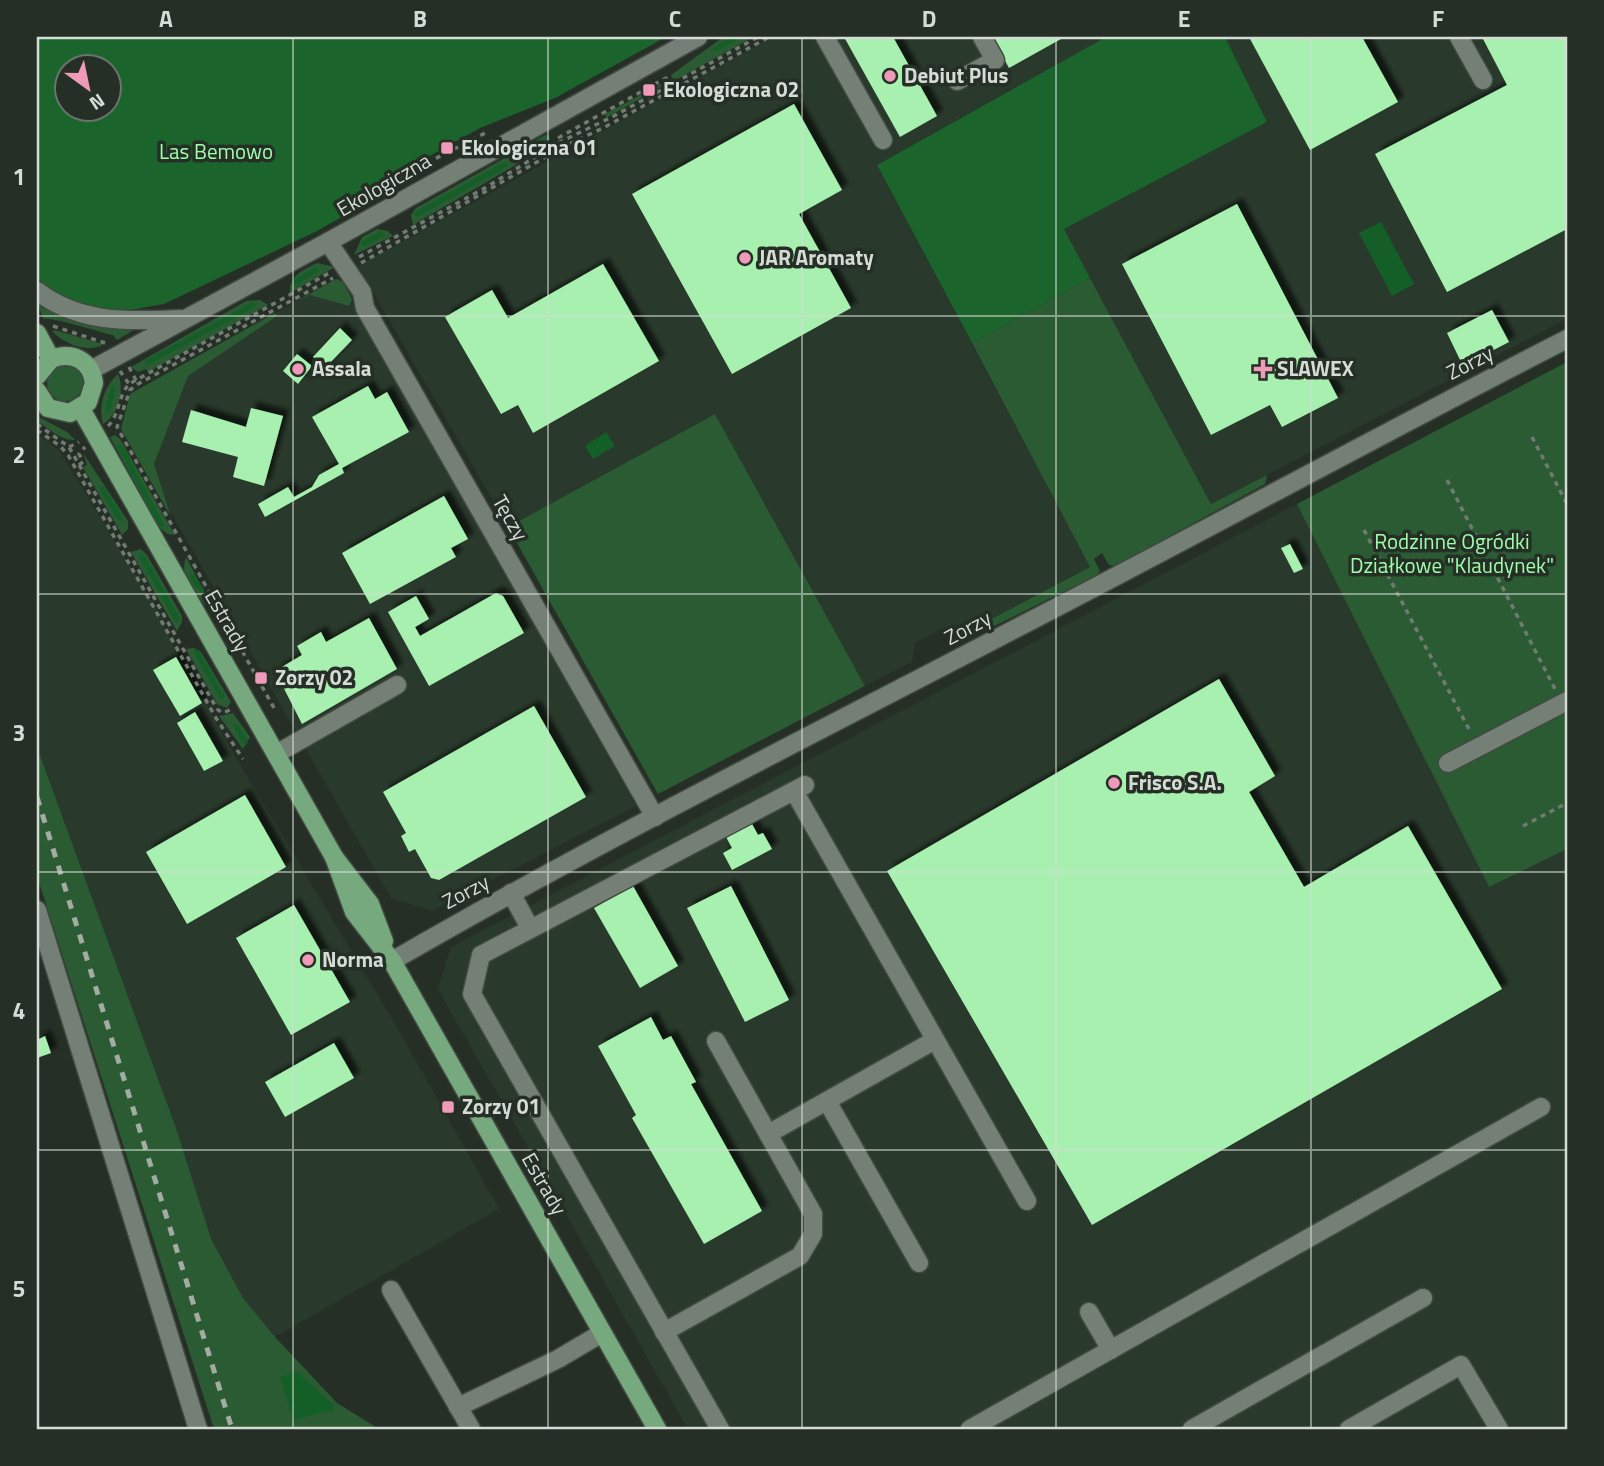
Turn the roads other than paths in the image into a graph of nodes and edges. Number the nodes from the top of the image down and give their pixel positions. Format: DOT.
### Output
graph roads {
  1 [pos="698,37"];
  2 [pos="825,37"];
  3 [pos="982,37"];
  4 [pos="1459,37"];
  5 [pos="1483,79"];
  6 [pos="957,81"];
  7 [pos="883,140"];
  8 [pos="328,242"];
  9 [pos="37,291"];
  10 [pos="184,318"];
  11 [pos="37,334"];
  12 [pos="1567,339"];
  13 [pos="51,359"];
  14 [pos="90,370"];
  15 [pos="37,376"];
  16 [pos="37,391"];
  17 [pos="81,409"];
  18 [pos="397,685"];
  19 [pos="1565,702"];
  20 [pos="276,754"];
  21 [pos="1448,762"];
  22 [pos="655,817"];
  23 [pos="511,893"];
  24 [pos="37,910"];
  25 [pos="530,928"];
  26 [pos="391,961"];
  27 [pos="935,1040"];
  28 [pos="716,1041"];
  29 [pos="827,1101"];
  30 [pos="1541,1107"];
  31 [pos="768,1134"];
  32 [pos="1027,1201"];
  33 [pos="919,1263"];
  34 [pos="391,1290"];
  35 [pos="1423,1298"];
  36 [pos="1089,1312"];
  37 [pos="664,1332"];
  38 [pos="602,1333"];
  39 [pos="1111,1350"];
  40 [pos="458,1407"];
  41 [pos="198,1429"];
  42 [pos="471,1429"];
  43 [pos="657,1429"];
  44 [pos="720,1429"];
  45 [pos="970,1429"];
  46 [pos="1192,1429"];
  47 [pos="1349,1429"];
  48 [pos="1499,1429"];
  1 -- 8 [label="street, Ekologiczna"];
  2 -- 7 [label="street"];
  3 -- 6 [label="street"];
  4 -- 5 [label="street"];
  8 -- 10 [label="street, Ekologiczna"];
  8 -- 22 [label="street, Tęczy"];
  9 -- 10 [label="street"];
  10 -- 14 [label="street, Ekologiczna"];
  11 -- 13 [label="main road"];
  12 -- 22 [label="street, Zorzy"];
  13 -- 14 [label="main road"];
  13 -- 15 [label="main road"];
  14 -- 17 [label="main road"];
  16 -- 17 [label="main road"];
  17 -- 20 [label="main road, Estrady"];
  18 -- 20 [label="street"];
  19 -- 21 [label="street"];
  20 -- 26 [label="main road, Estrady"];
  22 -- 23 [label="street, Zorzy"];
  23 -- 25 [label="street"];
  23 -- 26 [label="street, Zorzy"];
  24 -- 41 [label="street"];
  25 -- 27 [label="street"];
  25 -- 37 [label="street"];
  26 -- 38 [label="main road, Estrady"];
  27 -- 29 [label="street"];
  27 -- 32 [label="street"];
  28 -- 31 [label="street"];
  29 -- 31 [label="street"];
  29 -- 33 [label="street"];
  30 -- 39 [label="street"];
  31 -- 37 [label="street"];
  34 -- 40 [label="street"];
  35 -- 46 [label="street"];
  36 -- 39 [label="street"];
  37 -- 44 [label="street"];
  38 -- 40 [label="street"];
  38 -- 43 [label="main road, Estrady"];
  39 -- 45 [label="street"];
  40 -- 42 [label="street"];
  47 -- 48 [label="street"];
}
